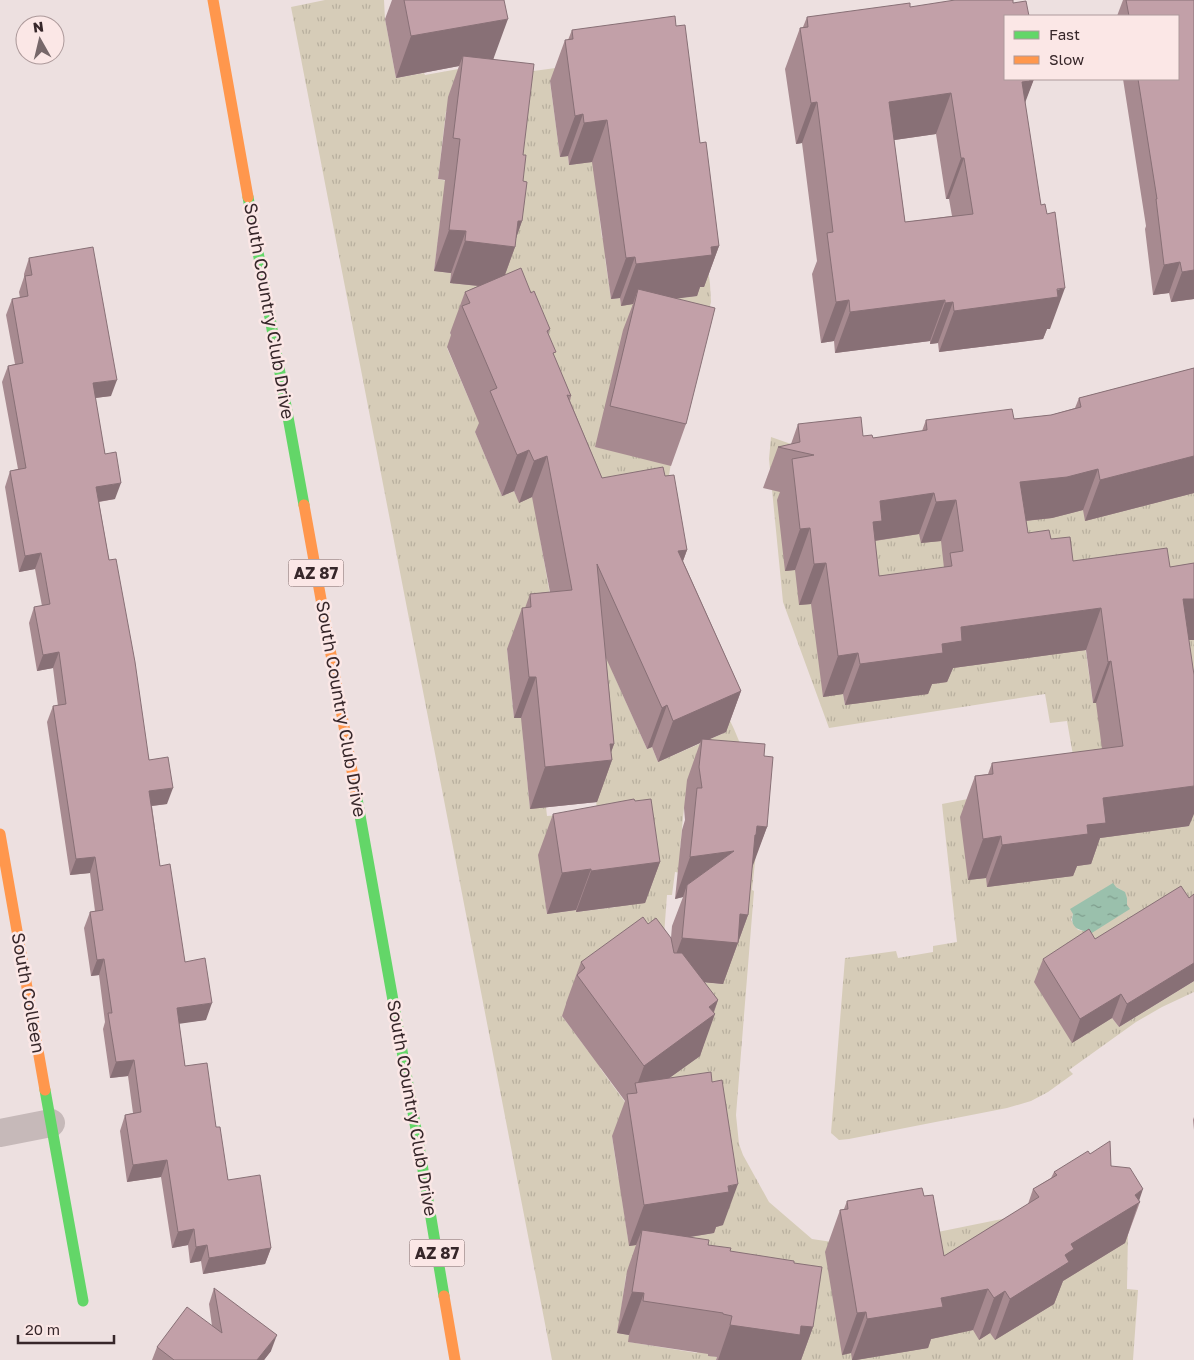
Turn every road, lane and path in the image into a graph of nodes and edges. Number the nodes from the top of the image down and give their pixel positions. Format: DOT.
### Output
graph roads {
  1 [pos="214,0"];
  2 [pos="0,834"];
  3 [pos="51,1124"];
  4 [pos="0,1133"];
  5 [pos="83,1301"];
  6 [pos="455,1360"];
  1 -- 6 [label="main road, South Country Club Drive / AZ 87"];
  2 -- 3 [label="main road, South Colleen"];
  3 -- 4 [label="street"];
  3 -- 5 [label="main road, South Colleen"];
}
